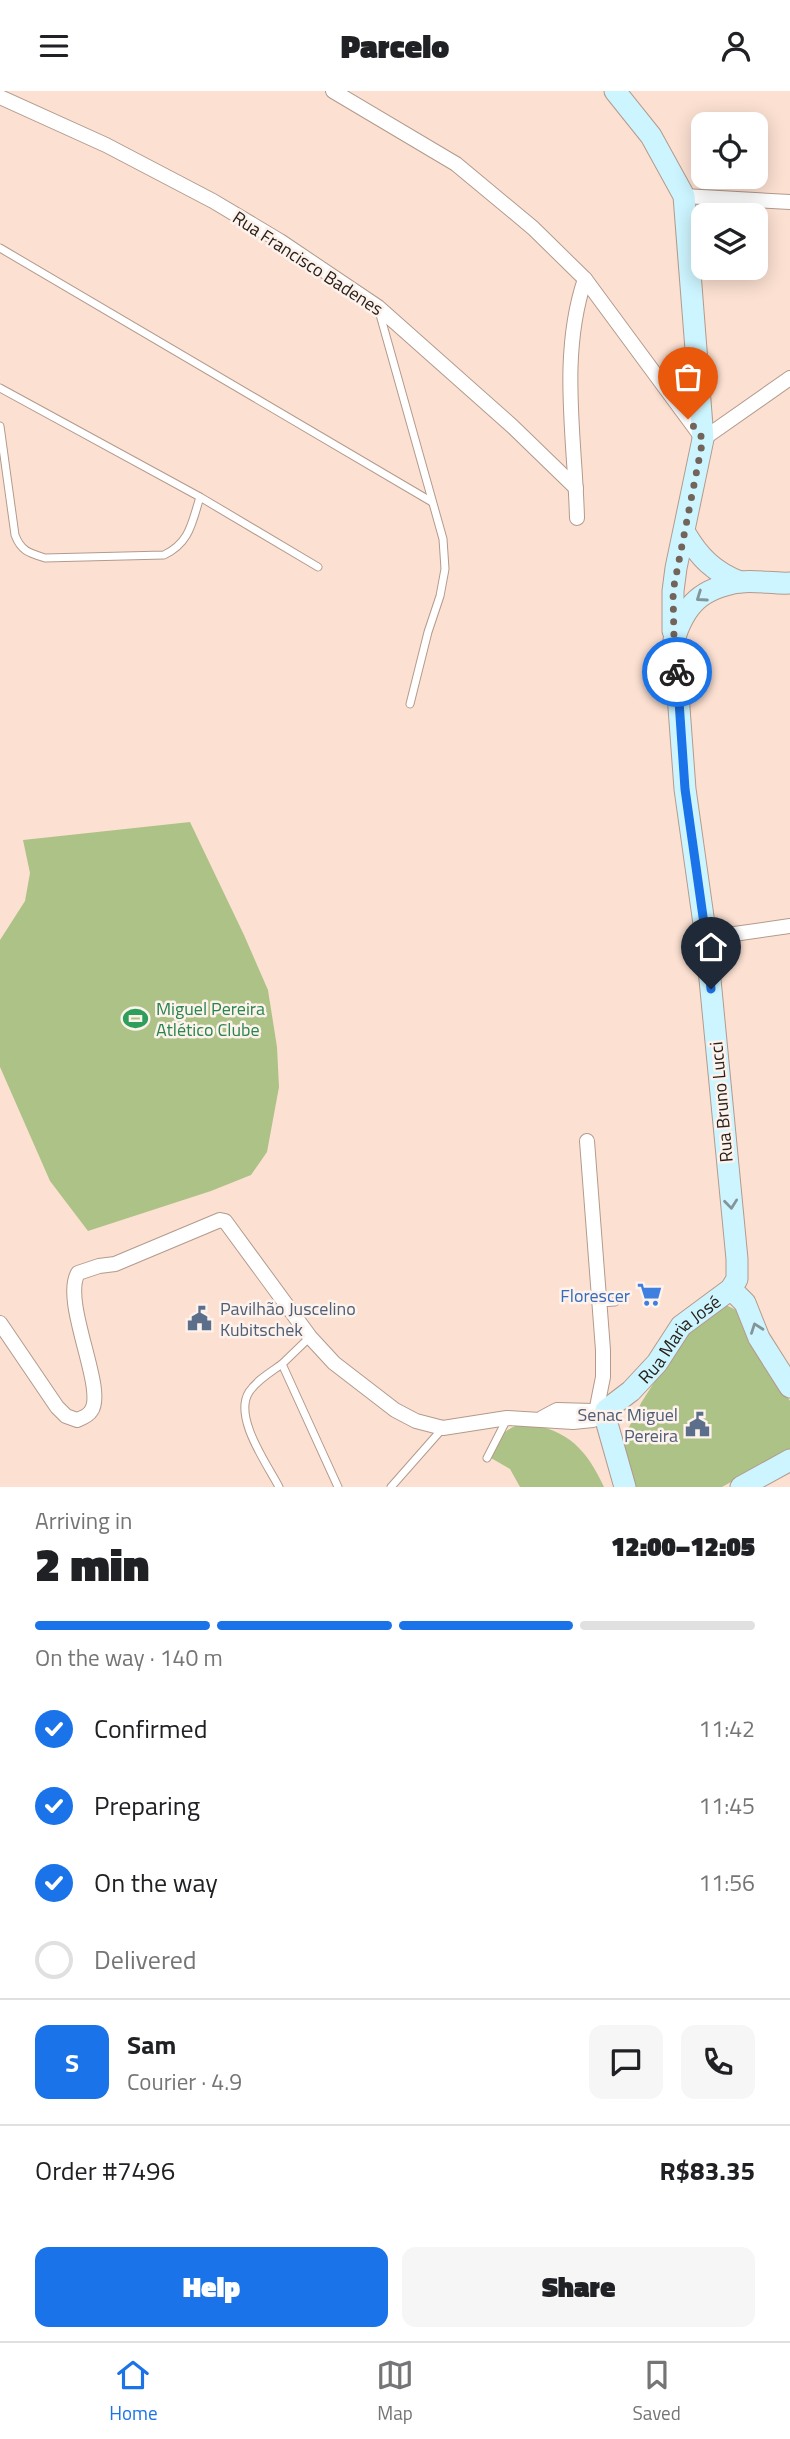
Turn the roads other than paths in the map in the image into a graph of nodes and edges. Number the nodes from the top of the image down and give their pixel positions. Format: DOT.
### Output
graph roads {
  1 [pos="333,91"];
  2 [pos="615,91"];
  3 [pos="0,97"];
  4 [pos="684,197"];
  5 [pos="790,202"];
  6 [pos="0,248"];
  7 [pos="585,279"];
  8 [pos="378,307"];
  9 [pos="790,378"];
  10 [pos="0,388"];
  11 [pos="0,426"];
  12 [pos="703,439"];
  13 [pos="576,488"];
  14 [pos="200,497"];
  15 [pos="432,502"];
  16 [pos="577,518"];
  17 [pos="685,533"];
  18 [pos="318,568"];
  19 [pos="740,582"];
  20 [pos="790,583"];
  21 [pos="674,640"];
  22 [pos="410,704"];
  23 [pos="790,926"];
  24 [pos="706,938"];
  25 [pos="587,1141"];
  26 [pos="731,1289"];
  27 [pos="615,1302"];
  28 [pos="599,1303"];
  29 [pos="0,1323"];
  30 [pos="310,1337"];
  31 [pos="282,1364"];
  32 [pos="790,1387"];
  33 [pos="599,1415"];
  34 [pos="507,1418"];
  35 [pos="443,1428"];
  36 [pos="487,1458"];
  37 [pos="790,1460"];
  38 [pos="279,1487"];
  39 [pos="338,1487"];
  40 [pos="391,1487"];
  41 [pos="617,1487"];
  42 [pos="625,1487"];
  43 [pos="741,1487"];
  1 -- 7 [label="street"];
  2 -- 4 [label="street"];
  3 -- 8 [label="street, Rua Francisco Badenes"];
  4 -- 5 [label="street"];
  4 -- 12 [label="street"];
  6 -- 15 [label="lane"];
  7 -- 12 [label="street"];
  7 -- 13 [label="street"];
  8 -- 13 [label="street, Rua Francisco Badenes"];
  8 -- 15 [label="lane"];
  9 -- 12 [label="street"];
  10 -- 14 [label="lane"];
  11 -- 14 [label="lane"];
  12 -- 17 [label="street"];
  13 -- 16 [label="street"];
  14 -- 18 [label="lane"];
  15 -- 22 [label="lane"];
  17 -- 19 [label="street"];
  17 -- 21 [label="street"];
  19 -- 20 [label="street, Rua Bruno Lucci"];
  19 -- 21 [label="street, Rua Bruno Lucci, one-way"];
  21 -- 24 [label="street, Rua Bruno Lucci"];
  23 -- 24 [label="street"];
  24 -- 26 [label="street, Rua Bruno Lucci, one-way"];
  25 -- 28 [label="street"];
  32 -- 26 [label="street, Rua Maria José, one-way"];
  26 -- 33 [label="street, Rua Maria José"];
  27 -- 28 [label="lane"];
  28 -- 33 [label="street"];
  29 -- 30 [label="street"];
  30 -- 31 [label="lane"];
  30 -- 35 [label="street"];
  31 -- 38 [label="lane"];
  31 -- 39 [label="lane"];
  33 -- 34 [label="street"];
  33 -- 41 [label="street"];
  33 -- 42 [label="street"];
  34 -- 35 [label="street"];
  34 -- 36 [label="lane"];
  35 -- 40 [label="lane"];
  37 -- 43 [label="street"];
}
